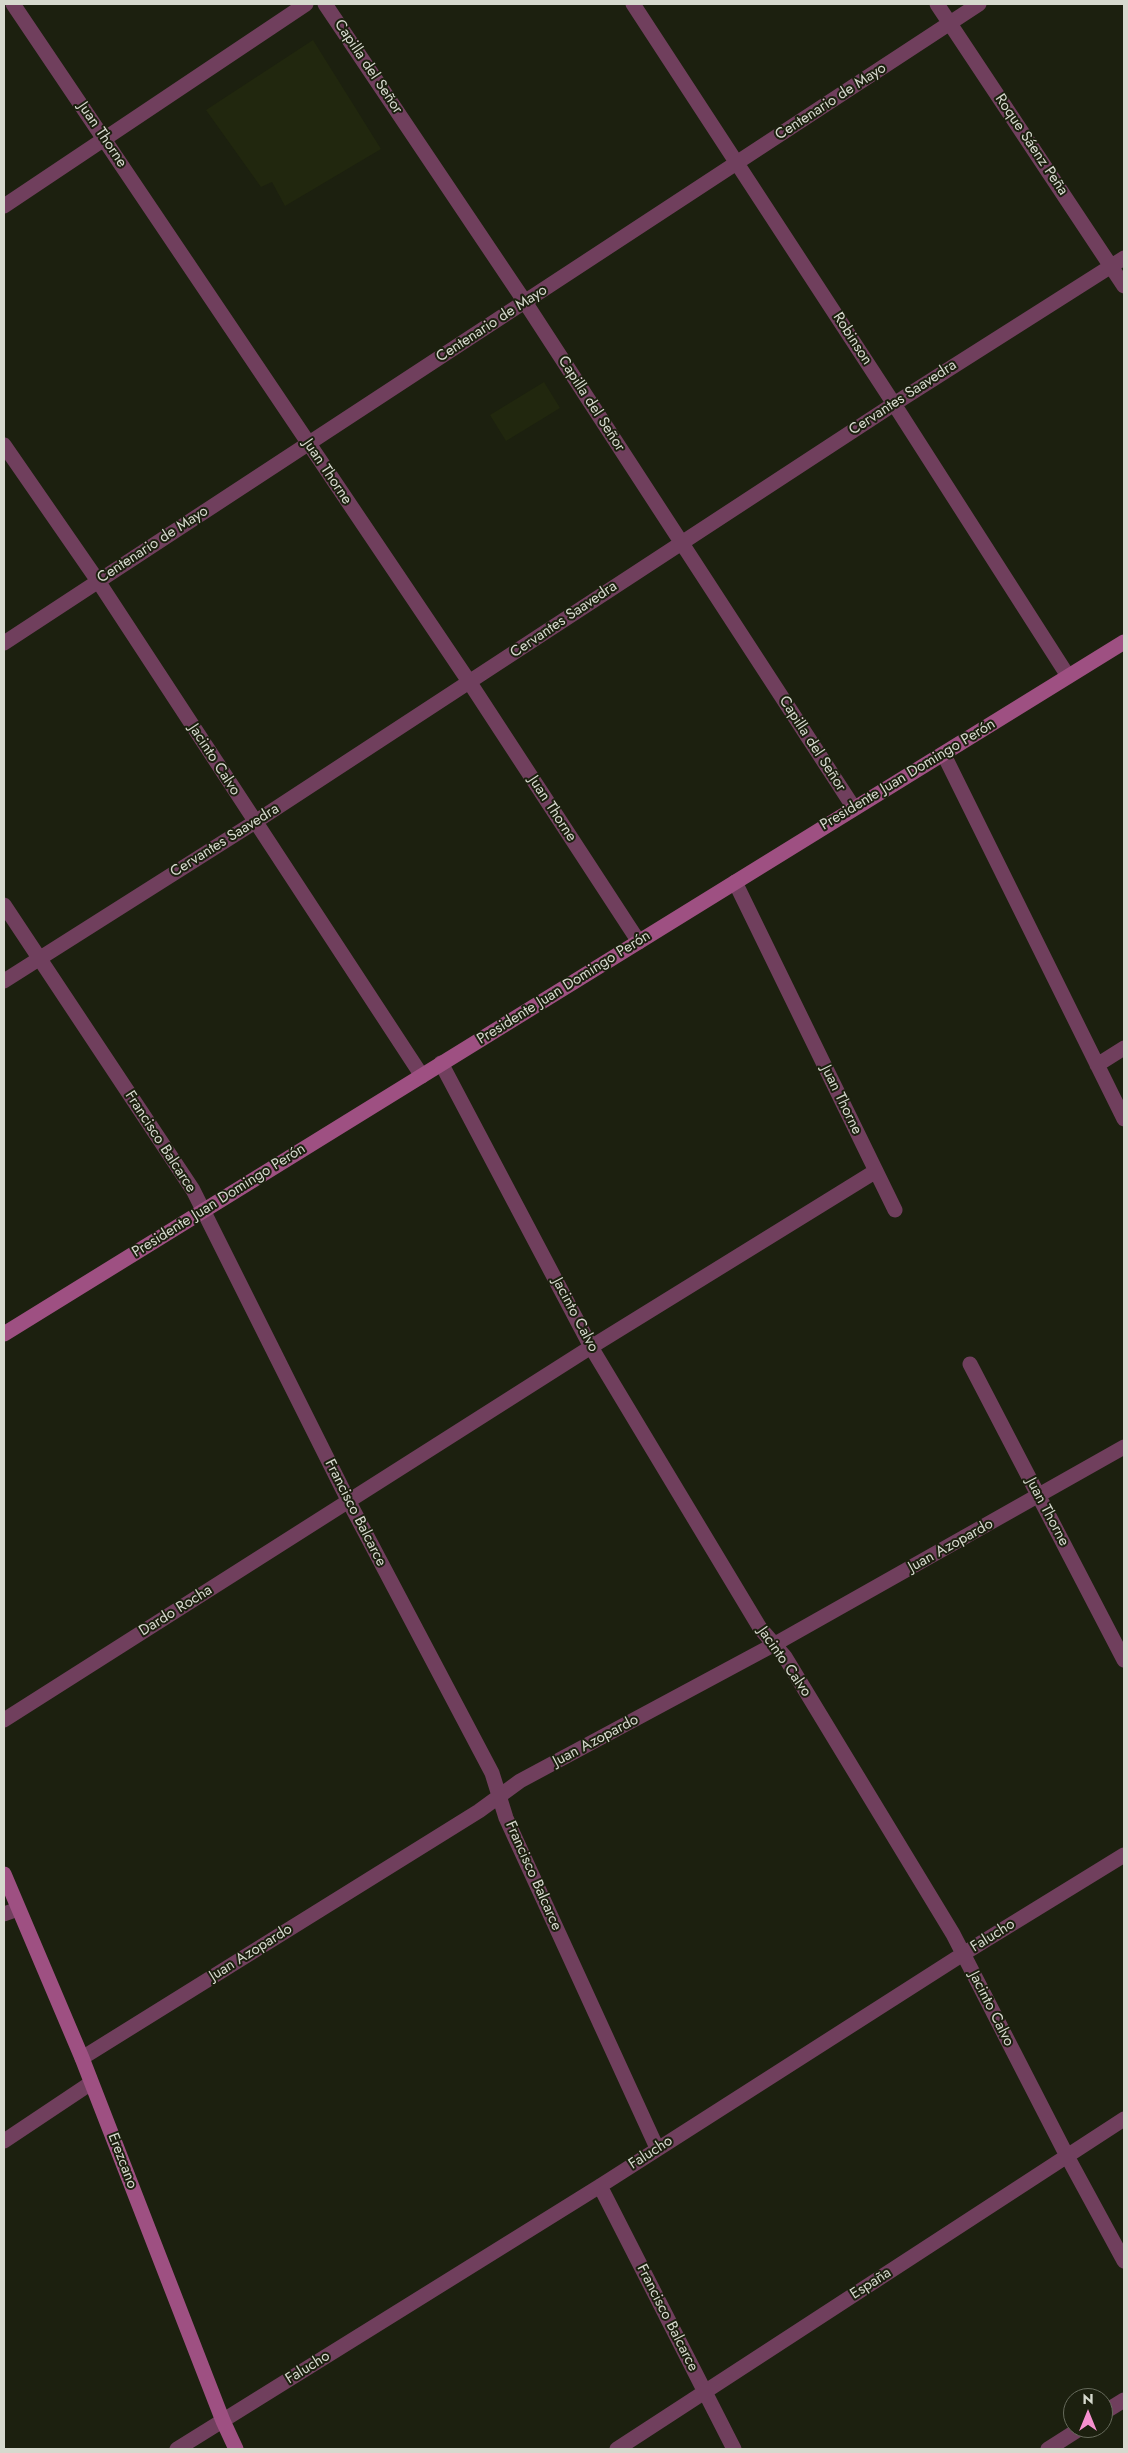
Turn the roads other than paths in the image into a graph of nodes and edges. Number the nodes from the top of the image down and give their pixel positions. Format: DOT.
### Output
graph roads {
  1 [pos="14,4"];
  2 [pos="306,4"];
  3 [pos="325,4"];
  4 [pos="633,4"];
  5 [pos="937,4"];
  6 [pos="979,4"];
  7 [pos="950,23"];
  8 [pos="105,139"];
  9 [pos="738,164"];
  10 [pos="4,206"];
  11 [pos="1118,262"];
  12 [pos="1124,286"];
  13 [pos="525,302"];
  14 [pos="894,404"];
  15 [pos="308,444"];
  16 [pos="4,445"];
  17 [pos="681,542"];
  18 [pos="98,581"];
  19 [pos="1124,642"];
  20 [pos="4,643"];
  21 [pos="1068,676"];
  22 [pos="470,683"];
  23 [pos="944,755"];
  24 [pos="854,808"];
  25 [pos="255,822"];
  26 [pos="735,882"];
  27 [pos="4,905"];
  28 [pos="639,942"];
  29 [pos="39,958"];
  30 [pos="4,981"];
  31 [pos="1124,1048"];
  32 [pos="441,1064"];
  33 [pos="1097,1065"];
  34 [pos="422,1076"];
  35 [pos="1124,1119"];
  36 [pos="876,1171"];
  37 [pos="203,1210"];
  38 [pos="895,1210"];
  39 [pos="4,1334"];
  40 [pos="591,1347"];
  41 [pos="970,1364"];
  42 [pos="1124,1447"];
  43 [pos="1038,1496"];
  44 [pos="349,1502"];
  45 [pos="775,1644"];
  46 [pos="1124,1660"];
  47 [pos="4,1720"];
  48 [pos="499,1796"];
  49 [pos="1124,1855"];
  50 [pos="4,1874"];
  51 [pos="18,1908"];
  52 [pos="4,1914"];
  53 [pos="963,1954"];
  54 [pos="82,2058"];
  55 [pos="91,2083"];
  56 [pos="1124,2119"];
  57 [pos="4,2141"];
  58 [pos="657,2148"];
  59 [pos="1067,2156"];
  60 [pos="600,2186"];
  61 [pos="1124,2261"];
  62 [pos="704,2392"];
  63 [pos="1124,2400"];
  64 [pos="1113,2407"];
  65 [pos="223,2421"];
  66 [pos="1065,2438"];
  67 [pos="177,2449"];
  68 [pos="236,2449"];
  69 [pos="617,2449"];
  70 [pos="734,2449"];
  71 [pos="1048,2449"];
  1 -- 8 [label="street, Juan Thorne"];
  2 -- 8 [label="street"];
  3 -- 13 [label="street, Capilla del Señor"];
  4 -- 9 [label="street, Robinson"];
  5 -- 7 [label="street, Roque Sáenz Peña"];
  6 -- 7 [label="street, Centenario de Mayo"];
  7 -- 9 [label="street, Centenario de Mayo"];
  7 -- 11 [label="street, Roque Sáenz Peña"];
  8 -- 10 [label="street"];
  8 -- 15 [label="street, Juan Thorne"];
  9 -- 13 [label="street, Centenario de Mayo"];
  9 -- 14 [label="street, Robinson"];
  11 -- 12 [label="street, Roque Sáenz Peña"];
  11 -- 14 [label="street, Cervantes Saavedra"];
  13 -- 15 [label="street, Centenario de Mayo"];
  13 -- 17 [label="street, Capilla del Señor"];
  14 -- 17 [label="street, Cervantes Saavedra"];
  14 -- 21 [label="street, Robinson"];
  15 -- 18 [label="street, Centenario de Mayo"];
  15 -- 22 [label="street, Juan Thorne"];
  16 -- 18 [label="street, Jacinto Calvo"];
  17 -- 22 [label="street, Cervantes Saavedra"];
  17 -- 24 [label="street, Capilla del Señor"];
  18 -- 20 [label="street, Centenario de Mayo"];
  18 -- 25 [label="street, Jacinto Calvo"];
  19 -- 21 [label="street, Presidente Juan Domingo Perón"];
  21 -- 23 [label="street, Presidente Juan Domingo Perón"];
  22 -- 25 [label="street, Cervantes Saavedra"];
  22 -- 28 [label="street, Juan Thorne"];
  23 -- 24 [label="street, Presidente Juan Domingo Perón"];
  23 -- 33 [label="street"];
  24 -- 26 [label="street, Presidente Juan Domingo Perón"];
  25 -- 29 [label="street, Cervantes Saavedra"];
  25 -- 34 [label="street, Jacinto Calvo"];
  26 -- 28 [label="street, Presidente Juan Domingo Perón"];
  26 -- 36 [label="street, Juan Thorne"];
  27 -- 29 [label="street, Francisco Balcarce"];
  28 -- 32 [label="street, Presidente Juan Domingo Perón"];
  29 -- 30 [label="street, Cervantes Saavedra"];
  29 -- 37 [label="street, Francisco Balcarce"];
  31 -- 33 [label="street"];
  32 -- 34 [label="street, Presidente Juan Domingo Perón"];
  32 -- 40 [label="street, Jacinto Calvo"];
  33 -- 35 [label="street"];
  34 -- 37 [label="street, Presidente Juan Domingo Perón"];
  36 -- 38 [label="street, Juan Thorne"];
  36 -- 40 [label="street, Dardo Rocha"];
  37 -- 39 [label="street, Presidente Juan Domingo Perón"];
  37 -- 44 [label="street, Francisco Balcarce"];
  40 -- 44 [label="street, Dardo Rocha"];
  40 -- 45 [label="street, Jacinto Calvo"];
  41 -- 43 [label="street, Juan Thorne"];
  42 -- 43 [label="street, Juan Azopardo"];
  43 -- 45 [label="street, Juan Azopardo"];
  43 -- 46 [label="street, Juan Thorne"];
  44 -- 47 [label="street, Dardo Rocha"];
  44 -- 48 [label="street, Francisco Balcarce"];
  45 -- 48 [label="street, Juan Azopardo"];
  45 -- 53 [label="street, Jacinto Calvo"];
  48 -- 54 [label="street, Juan Azopardo"];
  48 -- 58 [label="street, Francisco Balcarce"];
  49 -- 53 [label="street, Falucho"];
  50 -- 51 [label="street, Erezcano"];
  51 -- 52 [label="street"];
  51 -- 54 [label="street, Erezcano"];
  53 -- 58 [label="street, Falucho"];
  53 -- 59 [label="street, Jacinto Calvo"];
  54 -- 55 [label="street, Erezcano"];
  55 -- 57 [label="street"];
  55 -- 65 [label="street, Erezcano"];
  56 -- 59 [label="street, España"];
  58 -- 60 [label="street, Falucho"];
  59 -- 61 [label="street, Jacinto Calvo"];
  59 -- 62 [label="street, España"];
  60 -- 62 [label="street, Francisco Balcarce"];
  60 -- 65 [label="street, Falucho"];
  62 -- 69 [label="street, España"];
  62 -- 70 [label="street, Francisco Balcarce"];
  63 -- 64 [label="street"];
  65 -- 67 [label="street, Falucho"];
  65 -- 68 [label="street, Erezcano"];
  66 -- 71 [label="street"];
}
